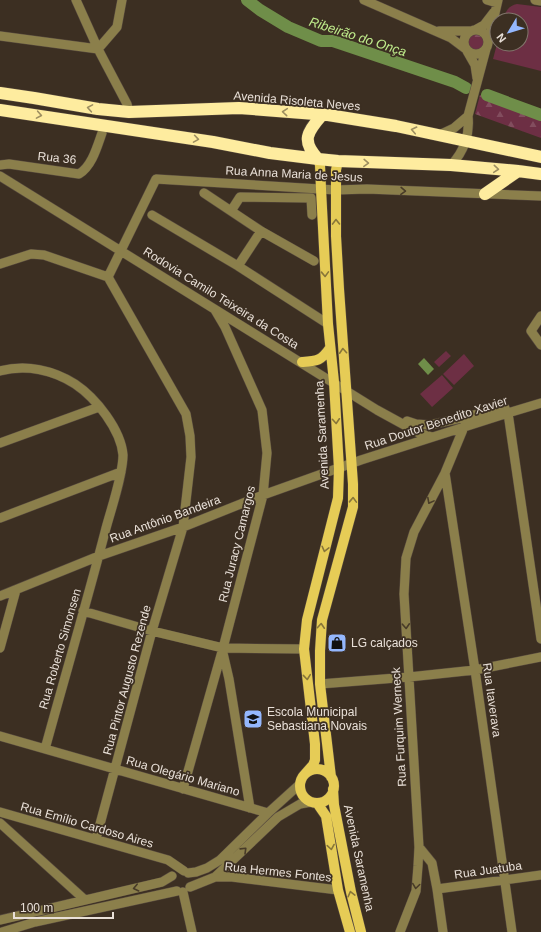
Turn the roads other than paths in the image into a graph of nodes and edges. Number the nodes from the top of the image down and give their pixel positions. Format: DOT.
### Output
graph roads {
  1 [pos="76,0"];
  2 [pos="122,0"];
  3 [pos="364,0"];
  4 [pos="487,0"];
  5 [pos="535,0"];
  6 [pos="541,1"];
  7 [pos="497,4"];
  8 [pos="436,31"];
  9 [pos="473,31"];
  10 [pos="0,36"];
  11 [pos="487,46"];
  12 [pos="98,49"];
  13 [pos="467,50"];
  14 [pos="477,83"];
  15 [pos="0,94"];
  16 [pos="123,95"];
  17 [pos="0,110"];
  18 [pos="129,112"];
  19 [pos="144,112"];
  20 [pos="469,113"];
  21 [pos="322,115"];
  22 [pos="102,133"];
  23 [pos="439,135"];
  24 [pos="466,140"];
  25 [pos="541,157"];
  26 [pos="318,159"];
  27 [pos="338,161"];
  28 [pos="4,164"];
  29 [pos="451,165"];
  30 [pos="518,171"];
  31 [pos="541,174"];
  32 [pos="1,177"];
  33 [pos="321,189"];
  34 [pos="336,190"];
  35 [pos="204,193"];
  36 [pos="485,194"];
  37 [pos="541,196"];
  38 [pos="231,211"];
  39 [pos="152,215"];
  40 [pos="312,215"];
  41 [pos="261,231"];
  42 [pos="121,250"];
  43 [pos="314,261"];
  44 [pos="0,264"];
  45 [pos="238,266"];
  46 [pos="108,277"];
  47 [pos="214,308"];
  48 [pos="541,316"];
  49 [pos="328,324"];
  50 [pos="541,345"];
  51 [pos="330,348"];
  52 [pos="302,362"];
  53 [pos="0,371"];
  54 [pos="334,382"];
  55 [pos="346,390"];
  56 [pos="541,397"];
  57 [pos="541,403"];
  58 [pos="99,407"];
  59 [pos="378,410"];
  60 [pos="508,413"];
  61 [pos="475,415"];
  62 [pos="453,420"];
  63 [pos="464,427"];
  64 [pos="432,437"];
  65 [pos="0,443"];
  66 [pos="352,464"];
  67 [pos="339,469"];
  68 [pos="121,472"];
  69 [pos="445,472"];
  70 [pos="263,495"];
  71 [pos="0,518"];
  72 [pos="183,527"];
  73 [pos="99,556"];
  74 [pos="16,590"];
  75 [pos="0,596"];
  76 [pos="83,611"];
  77 [pos="152,631"];
  78 [pos="541,639"];
  79 [pos="0,648"];
  80 [pos="304,649"];
  81 [pos="223,650"];
  82 [pos="541,657"];
  83 [pos="475,670"];
  84 [pos="409,677"];
  85 [pos="320,684"];
  86 [pos="0,736"];
  87 [pos="45,748"];
  88 [pos="115,769"];
  89 [pos="305,774"];
  90 [pos="331,777"];
  91 [pos="300,784"];
  92 [pos="182,789"];
  93 [pos="333,789"];
  94 [pos="314,802"];
  95 [pos="250,808"];
  96 [pos="0,812"];
  97 [pos="268,813"];
  98 [pos="0,823"];
  99 [pos="96,839"];
  100 [pos="418,847"];
  101 [pos="168,860"];
  102 [pos="186,872"];
  103 [pos="173,875"];
  104 [pos="541,875"];
  105 [pos="215,878"];
  106 [pos="505,880"];
  107 [pos="437,889"];
  108 [pos="183,890"];
  109 [pos="338,890"];
  110 [pos="85,900"];
  111 [pos="0,920"];
  112 [pos="2,932"];
  113 [pos="192,932"];
  114 [pos="350,932"];
  115 [pos="362,932"];
  116 [pos="400,932"];
  117 [pos="443,932"];
  118 [pos="512,932"];
  1 -- 12 [label="street"];
  2 -- 12 [label="street"];
  3 -- 8 [label="street"];
  4 -- 7 [label="street"];
  5 -- 6 [label="street"];
  7 -- 9 [label="street"];
  7 -- 11 [label="street"];
  8 -- 9 [label="street"];
  8 -- 13 [label="street"];
  9 -- 11 [label="street"];
  9 -- 13 [label="street"];
  10 -- 12 [label="street"];
  11 -- 13 [label="street"];
  11 -- 14 [label="street"];
  12 -- 16 [label="street"];
  13 -- 14 [label="street"];
  14 -- 20 [label="street"];
  18 -- 15 [label="highway, Avenida Risoleta Neves, one-way"];
  16 -- 18 [label="street"];
  16 -- 19 [label="street"];
  17 -- 26 [label="highway, one-way"];
  18 -- 19 [label="highway, Avenida Risoleta Neves"];
  21 -- 19 [label="highway, Avenida Risoleta Neves, one-way"];
  20 -- 23 [label="street"];
  20 -- 24 [label="street"];
  23 -- 21 [label="highway, Avenida Risoleta Neves, one-way"];
  21 -- 26 [label="highway"];
  22 -- 28 [label="street, Rua 36"];
  23 -- 24 [label="highway, Avenida Risoleta Neves"];
  24 -- 25 [label="highway, Avenida Risoleta Neves"];
  24 -- 29 [label="street"];
  26 -- 27 [label="highway"];
  26 -- 33 [label="main road, Avenida Saramenha"];
  27 -- 29 [label="highway, one-way"];
  27 -- 34 [label="main road"];
  28 -- 32 [label="street, Rua 36"];
  29 -- 30 [label="highway, one-way"];
  30 -- 31 [label="highway"];
  30 -- 36 [label="highway"];
  32 -- 42 [label="street, Rodovia Camilo Teixeira da Costa"];
  33 -- 34 [label="street, Rua Anna Maria de Jesus"];
  33 -- 42 [label="street, Rua Anna Maria de Jesus"];
  33 -- 49 [label="main road, Avenida Saramenha, one-way"];
  34 -- 36 [label="street, Rua Anna Maria de Jesus, one-way"];
  55 -- 34 [label="main road, one-way"];
  35 -- 38 [label="street"];
  36 -- 37 [label="street, Rua Anna Maria de Jesus"];
  38 -- 40 [label="street"];
  38 -- 41 [label="street"];
  39 -- 45 [label="street"];
  41 -- 43 [label="street"];
  41 -- 45 [label="street"];
  42 -- 46 [label="street, Rua Anna Maria de Jesus"];
  42 -- 47 [label="street, Rodovia Camilo Teixeira da Costa"];
  44 -- 46 [label="street"];
  45 -- 49 [label="street"];
  46 -- 72 [label="street, Rua Pintor Augusto Rezende"];
  47 -- 52 [label="street, Rodovia Camilo Teixeira da Costa"];
  47 -- 70 [label="street, Rua Juracy Camargos"];
  48 -- 50 [label="street"];
  49 -- 51 [label="main road, Avenida Saramenha"];
  51 -- 52 [label="main road"];
  51 -- 54 [label="main road, Avenida Saramenha"];
  52 -- 54 [label="street, Rodovia Camilo Teixeira da Costa"];
  53 -- 58 [label="street, Rua Roberto Simonsen"];
  54 -- 55 [label="street, Rodovia Camilo Teixeira da Costa"];
  54 -- 67 [label="main road, Avenida Saramenha, one-way"];
  55 -- 59 [label="street, Rodovia Camilo Teixeira da Costa"];
  55 -- 66 [label="main road"];
  56 -- 61 [label="street, Rua Doutor Benedito Xavier"];
  57 -- 60 [label="street, Rua Doutor Benedito Xavier"];
  58 -- 65 [label="street"];
  58 -- 68 [label="street, Rua Roberto Simonsen"];
  59 -- 62 [label="street, Rua Doutor Benedito Xavier"];
  59 -- 64 [label="street, Rodovia Camilo Teixeira da Costa"];
  60 -- 63 [label="street, Rua Doutor Benedito Xavier"];
  60 -- 78 [label="street"];
  61 -- 62 [label="street, Rua Doutor Benedito Xavier"];
  61 -- 63 [label="street, Rua Furquim Werneck"];
  62 -- 64 [label="street"];
  63 -- 64 [label="street, Rua Doutor Benedito Xavier"];
  63 -- 69 [label="street, Rua Furquim Werneck"];
  64 -- 66 [label="street, Rua Doutor Benedito Xavier"];
  66 -- 67 [label="street, Rua Doutor Benedito Xavier"];
  85 -- 66 [label="main road, one-way"];
  67 -- 70 [label="street, Rua Antônio Bandeira"];
  67 -- 80 [label="main road, Avenida Saramenha, one-way"];
  68 -- 71 [label="street"];
  68 -- 73 [label="street, Rua Roberto Simonsen"];
  69 -- 83 [label="street, Rua Itaverava"];
  69 -- 84 [label="street, Rua Furquim Werneck, one-way"];
  70 -- 72 [label="street, Rua Antônio Bandeira"];
  70 -- 81 [label="street, Rua Juracy Camargos"];
  72 -- 73 [label="street, Rua Antônio Bandeira"];
  72 -- 77 [label="street, Rua Pintor Augusto Rezende"];
  73 -- 74 [label="street, Rua Antônio Bandeira"];
  73 -- 76 [label="street, Rua Roberto Simonsen"];
  74 -- 75 [label="street, Rua Antônio Bandeira"];
  74 -- 79 [label="street"];
  76 -- 77 [label="street"];
  76 -- 87 [label="street, Rua Roberto Simonsen"];
  77 -- 81 [label="street"];
  77 -- 88 [label="street, Rua Pintor Augusto Rezende"];
  80 -- 81 [label="street"];
  80 -- 89 [label="main road, Avenida Saramenha, one-way"];
  81 -- 92 [label="street, Rua Juracy Camargos"];
  81 -- 95 [label="street"];
  82 -- 83 [label="street"];
  83 -- 84 [label="street"];
  83 -- 106 [label="street, Rua Itaverava"];
  84 -- 85 [label="street"];
  84 -- 100 [label="street, Rua Furquim Werneck"];
  85 -- 90 [label="main road"];
  86 -- 87 [label="street, Rua Olegário Mariano"];
  87 -- 88 [label="street, Rua Olegário Mariano"];
  88 -- 92 [label="street, Rua Olegário Mariano"];
  88 -- 99 [label="street, Rua Pintor Augusto Rezende"];
  89 -- 90 [label="main road"];
  89 -- 91 [label="main road"];
  90 -- 93 [label="main road"];
  91 -- 94 [label="main road"];
  91 -- 97 [label="street"];
  92 -- 95 [label="street, Rua Olegário Mariano"];
  93 -- 94 [label="main road"];
  115 -- 93 [label="main road, Avenida Saramenha, one-way"];
  105 -- 94 [label="street, one-way"];
  94 -- 109 [label="main road, Avenida Saramenha, one-way"];
  95 -- 97 [label="street, Rua Olegário Mariano"];
  96 -- 99 [label="street, Rua Emílio Cardoso Aires"];
  97 -- 102 [label="street"];
  98 -- 110 [label="street"];
  99 -- 101 [label="street, Rua Emílio Cardoso Aires"];
  100 -- 107 [label="street"];
  100 -- 116 [label="street, Rua Furquim Werneck, one-way"];
  101 -- 102 [label="street, Rua Emílio Cardoso Aires"];
  101 -- 103 [label="street"];
  102 -- 103 [label="street"];
  102 -- 108 [label="street"];
  103 -- 108 [label="street"];
  103 -- 110 [label="street, one-way"];
  104 -- 106 [label="street, Rua Juatuba"];
  105 -- 108 [label="street"];
  105 -- 109 [label="street, Rua Hermes Fontes"];
  106 -- 107 [label="street, Rua Juatuba"];
  106 -- 118 [label="street, Rua Itaverava"];
  107 -- 117 [label="street"];
  108 -- 112 [label="street"];
  108 -- 113 [label="street"];
  109 -- 114 [label="main road, Avenida Saramenha"];
  110 -- 111 [label="street"];
}
